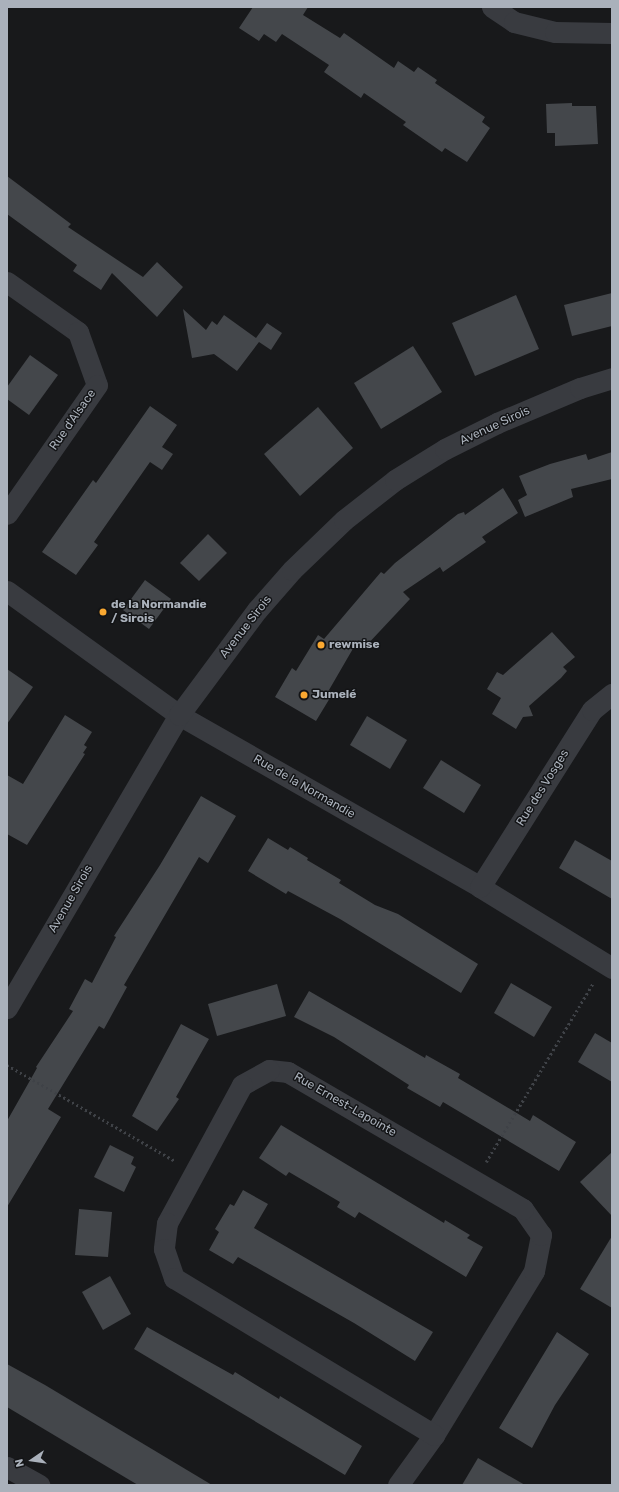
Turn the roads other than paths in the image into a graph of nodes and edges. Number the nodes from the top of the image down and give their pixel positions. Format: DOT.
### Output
graph roads {
  1 [pos="492,7"];
  2 [pos="612,32"];
  3 [pos="7,282"];
  4 [pos="612,378"];
  5 [pos="7,514"];
  6 [pos="7,591"];
  7 [pos="612,694"];
  8 [pos="178,715"];
  9 [pos="480,887"];
  10 [pos="608,966"];
  11 [pos="7,1008"];
  12 [pos="434,1435"];
  13 [pos="7,1467"];
  14 [pos="39,1485"];
  15 [pos="398,1485"];
  1 -- 2 [label="street"];
  3 -- 5 [label="street, Rue d'Alsace"];
  4 -- 8 [label="street, Avenue Sirois"];
  6 -- 8 [label="street, Rue de la Normandie"];
  7 -- 9 [label="street, Rue des Vosges"];
  8 -- 9 [label="street, Rue de la Normandie"];
  8 -- 11 [label="street, Avenue Sirois"];
  9 -- 10 [label="street, Rue de la Normandie"];
  12 -- 12 [label="street, Rue Ernest-Lapointe"];
  12 -- 15 [label="street, Rue Ernest-Lapointe"];
  13 -- 14 [label="street"];
}
